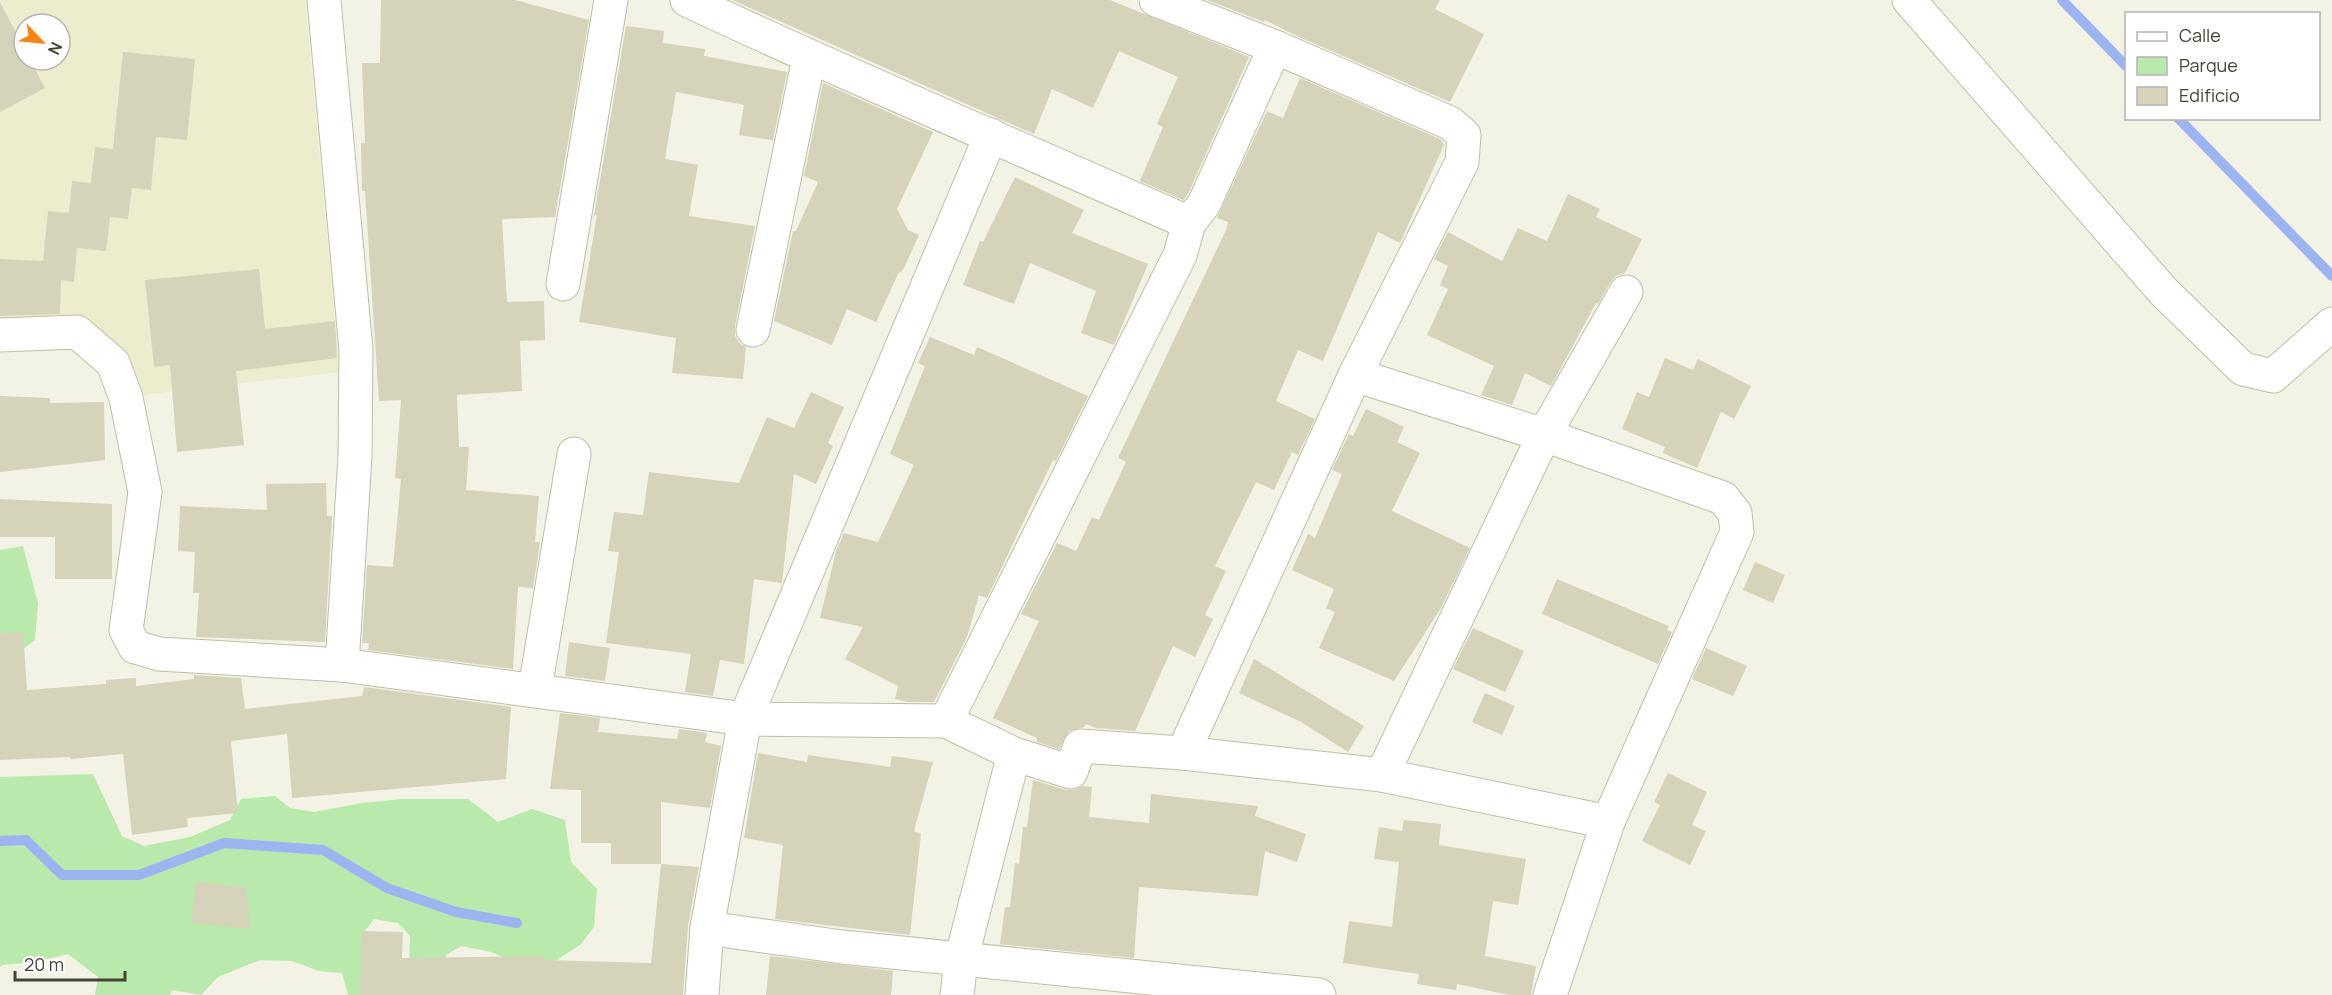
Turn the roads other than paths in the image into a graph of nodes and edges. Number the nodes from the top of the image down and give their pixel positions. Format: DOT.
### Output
graph roads {
  1 [pos="324,0"];
  2 [pos="611,0"];
  3 [pos="687,0"];
  4 [pos="1156,0"];
  5 [pos="1909,0"];
  6 [pos="1275,47"];
  7 [pos="809,58"];
  8 [pos="991,135"];
  9 [pos="1189,223"];
  10 [pos="563,284"];
  11 [pos="1626,292"];
  12 [pos="2332,324"];
  13 [pos="753,330"];
  14 [pos="0,335"];
  15 [pos="1355,375"];
  16 [pos="1544,435"];
  17 [pos="574,454"];
  18 [pos="342,665"];
  19 [pos="535,689"];
  20 [pos="745,719"];
  21 [pos="946,721"];
  22 [pos="1183,753"];
  23 [pos="1014,754"];
  24 [pos="1382,775"];
  25 [pos="1608,822"];
  26 [pos="707,928"];
  27 [pos="961,960"];
  28 [pos="702,995"];
  29 [pos="957,995"];
  30 [pos="1319,995"];
  31 [pos="1550,995"];
  1 -- 18 [label="street"];
  2 -- 10 [label="street"];
  3 -- 7 [label="street"];
  4 -- 6 [label="street"];
  5 -- 12 [label="street"];
  6 -- 9 [label="street"];
  6 -- 15 [label="street"];
  7 -- 8 [label="street"];
  7 -- 13 [label="street"];
  8 -- 9 [label="street"];
  8 -- 20 [label="street"];
  9 -- 21 [label="street"];
  11 -- 16 [label="street"];
  14 -- 18 [label="street"];
  15 -- 16 [label="street"];
  15 -- 22 [label="street"];
  16 -- 24 [label="street"];
  16 -- 25 [label="street"];
  17 -- 19 [label="street"];
  18 -- 19 [label="street"];
  19 -- 20 [label="street"];
  20 -- 21 [label="street"];
  20 -- 26 [label="street"];
  21 -- 23 [label="street"];
  22 -- 23 [label="street"];
  22 -- 24 [label="street"];
  23 -- 27 [label="street"];
  24 -- 25 [label="street"];
  25 -- 31 [label="street"];
  26 -- 27 [label="street"];
  26 -- 28 [label="street"];
  27 -- 29 [label="street"];
  27 -- 30 [label="street"];
}
